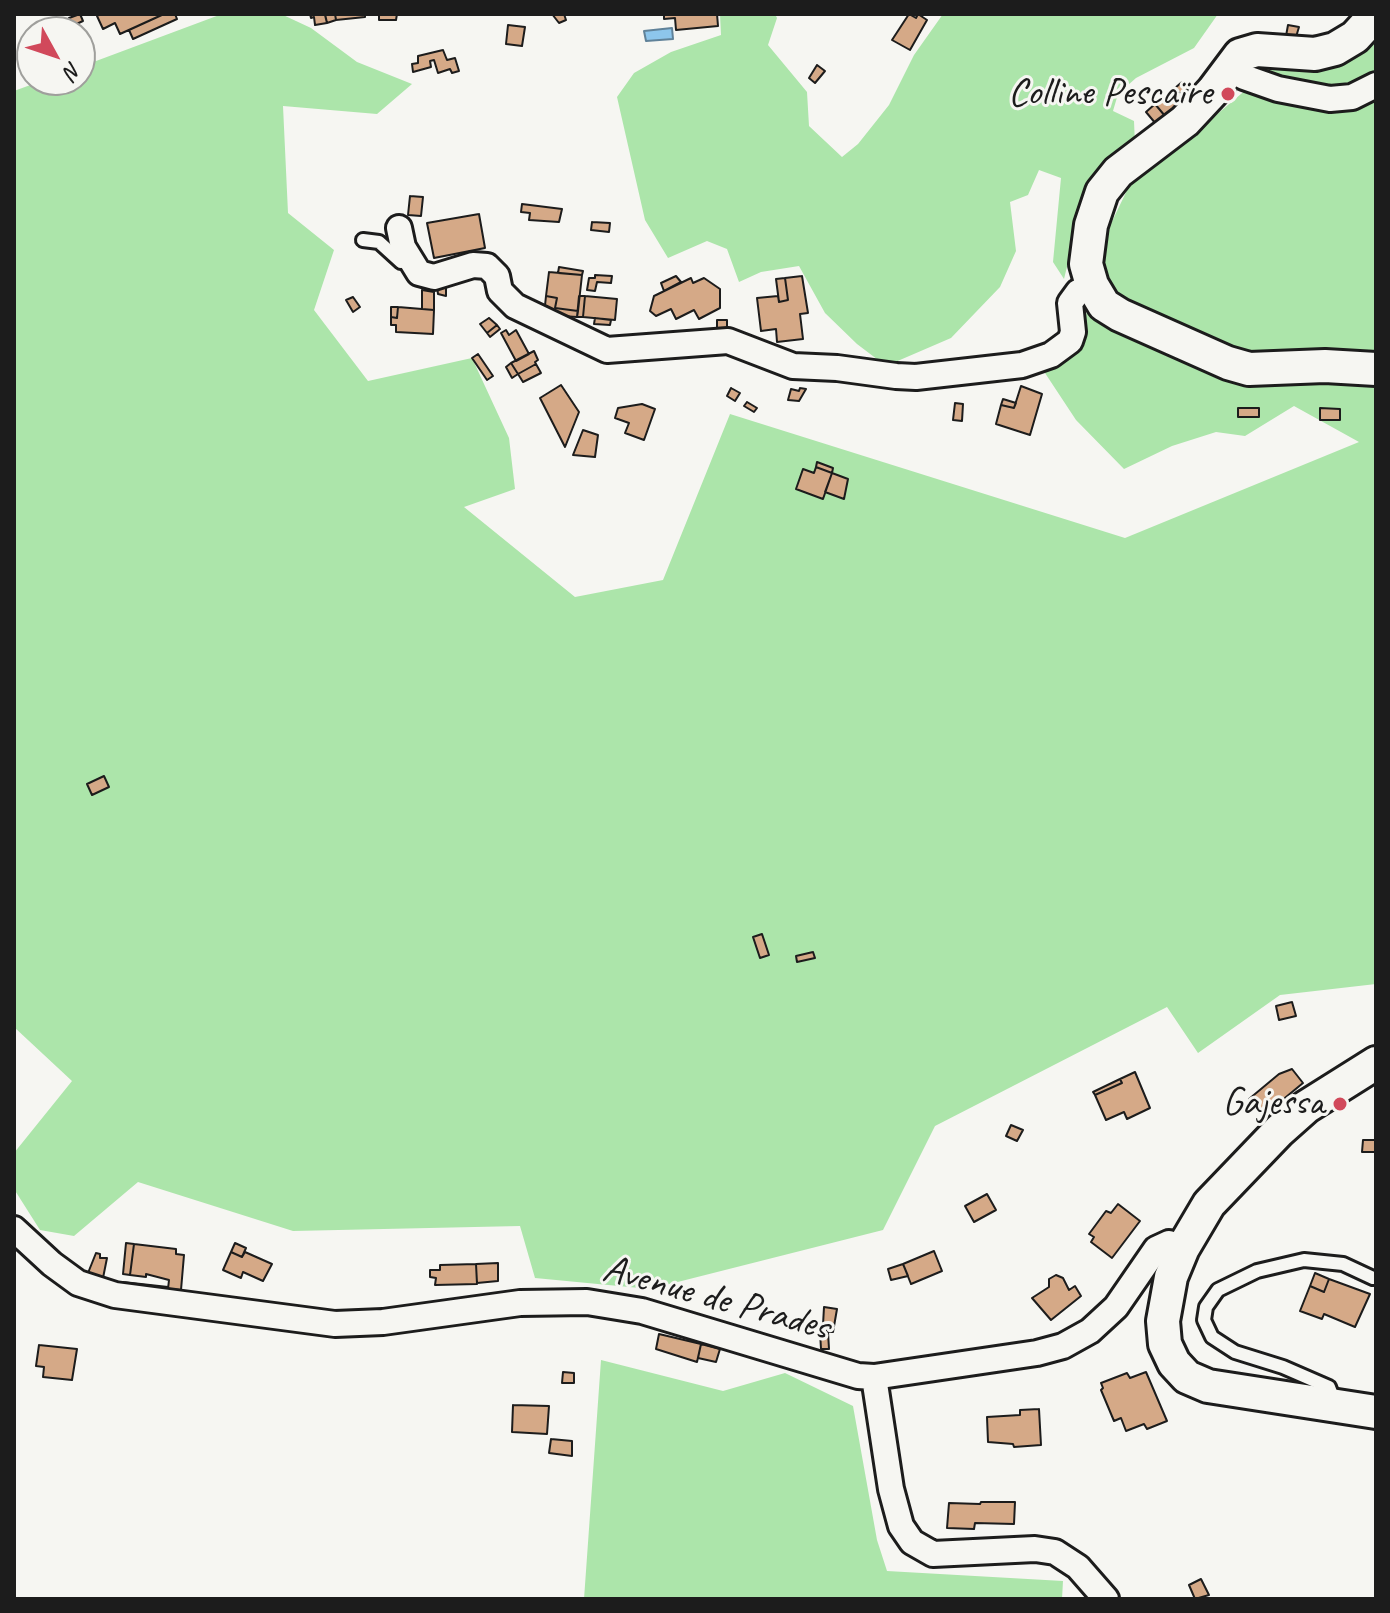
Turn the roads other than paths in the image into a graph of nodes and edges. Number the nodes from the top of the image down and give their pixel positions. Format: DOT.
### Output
graph roads {
  1 [pos="1376,14"];
  2 [pos="1229,68"];
  3 [pos="1376,85"];
  4 [pos="399,228"];
  5 [pos="363,240"];
  6 [pos="419,273"];
  7 [pos="1092,285"];
  8 [pos="1376,369"];
  9 [pos="1376,1063"];
  10 [pos="14,1229"];
  11 [pos="1183,1248"];
  12 [pos="1373,1278"];
  13 [pos="874,1377"];
  14 [pos="1336,1406"];
  15 [pos="1376,1412"];
  16 [pos="1106,1599"];
  1 -- 2 [label="street"];
  2 -- 3 [label="street"];
  2 -- 7 [label="street"];
  4 -- 6 [label="street"];
  5 -- 6 [label="lane"];
  6 -- 7 [label="street"];
  7 -- 8 [label="street"];
  9 -- 11 [label="street"];
  10 -- 13 [label="street, Avenue de Prades"];
  11 -- 13 [label="street, Avenue de Prades"];
  11 -- 14 [label="street"];
  12 -- 14 [label="lane"];
  13 -- 16 [label="street"];
  14 -- 15 [label="street"];
}
